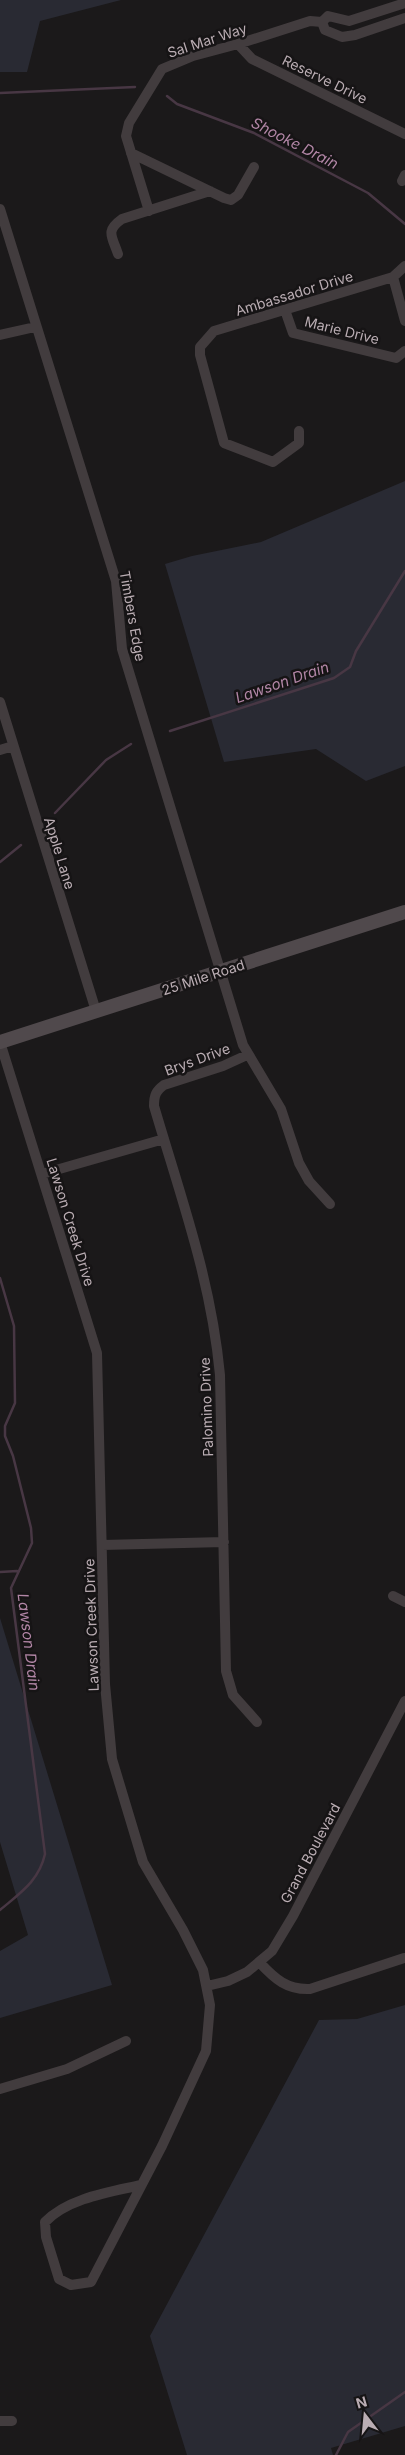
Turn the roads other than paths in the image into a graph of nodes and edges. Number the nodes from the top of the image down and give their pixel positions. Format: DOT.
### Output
graph roads {
  1 [pos="405,3"];
  2 [pos="405,18"];
  3 [pos="322,22"];
  4 [pos="238,44"];
  5 [pos="405,134"];
  6 [pos="131,153"];
  7 [pos="254,167"];
  8 [pos="210,192"];
  9 [pos="0,209"];
  10 [pos="149,211"];
  11 [pos="118,254"];
  12 [pos="405,266"];
  13 [pos="393,277"];
  14 [pos="285,310"];
  15 [pos="405,321"];
  16 [pos="35,326"];
  17 [pos="0,335"];
  18 [pos="405,350"];
  19 [pos="299,431"];
  20 [pos="0,702"];
  21 [pos="14,746"];
  22 [pos="0,750"];
  23 [pos="405,912"];
  24 [pos="222,971"];
  25 [pos="96,1011"];
  26 [pos="0,1042"];
  27 [pos="247,1054"];
  28 [pos="156,1091"];
  29 [pos="164,1139"];
  30 [pos="42,1174"];
  31 [pos="330,1204"];
  32 [pos="224,1542"];
  33 [pos="102,1545"];
  34 [pos="393,1596"];
  35 [pos="405,1602"];
  36 [pos="405,1701"];
  37 [pos="256,1722"];
  38 [pos="404,1958"];
  39 [pos="260,1963"];
  40 [pos="207,1986"];
  41 [pos="126,2042"];
  42 [pos="0,2089"];
  43 [pos="141,2185"];
  44 [pos="0,2421"];
  45 [pos="12,2421"];
  1 -- 3 [label="street, Sal Mar Way"];
  2 -- 3 [label="street"];
  3 -- 4 [label="street, Sal Mar Way"];
  4 -- 5 [label="street, Reserve Drive"];
  4 -- 6 [label="street, Sal Mar Way"];
  6 -- 8 [label="street"];
  6 -- 10 [label="street, Sal Mar Way"];
  7 -- 8 [label="street"];
  8 -- 10 [label="street"];
  9 -- 16 [label="street, Timbers Edge"];
  10 -- 11 [label="street"];
  12 -- 13 [label="street, Ambassador Drive"];
  13 -- 14 [label="street, Ambassador Drive"];
  13 -- 15 [label="street"];
  14 -- 18 [label="street, Marie Drive"];
  14 -- 19 [label="street, Ambassador Drive"];
  16 -- 17 [label="street"];
  16 -- 24 [label="street, Timbers Edge"];
  20 -- 21 [label="street, Apple Lane"];
  21 -- 22 [label="street"];
  21 -- 25 [label="street, Apple Lane"];
  23 -- 24 [label="street, 25 Mile Road"];
  24 -- 25 [label="street, 25 Mile Road"];
  24 -- 27 [label="street, Timbers Edge"];
  25 -- 26 [label="street, 25 Mile Road"];
  26 -- 30 [label="street, Lawson Creek Drive"];
  27 -- 28 [label="street, Brys Drive"];
  27 -- 31 [label="street, Timbers Edge"];
  28 -- 29 [label="street, Palomino Drive"];
  29 -- 30 [label="street"];
  29 -- 32 [label="street, Palomino Drive"];
  30 -- 33 [label="street, Lawson Creek Drive"];
  32 -- 33 [label="street"];
  32 -- 37 [label="street, Palomino Drive"];
  33 -- 40 [label="street, Lawson Creek Drive"];
  34 -- 35 [label="street"];
  36 -- 39 [label="street, Grand Boulevard"];
  38 -- 39 [label="street"];
  39 -- 40 [label="street, Grand Boulevard"];
  40 -- 43 [label="street, Lawson Creek Drive"];
  41 -- 42 [label="street"];
  43 -- 43 [label="street, Lawson Creek Drive"];
  44 -- 45 [label="street"];
}
